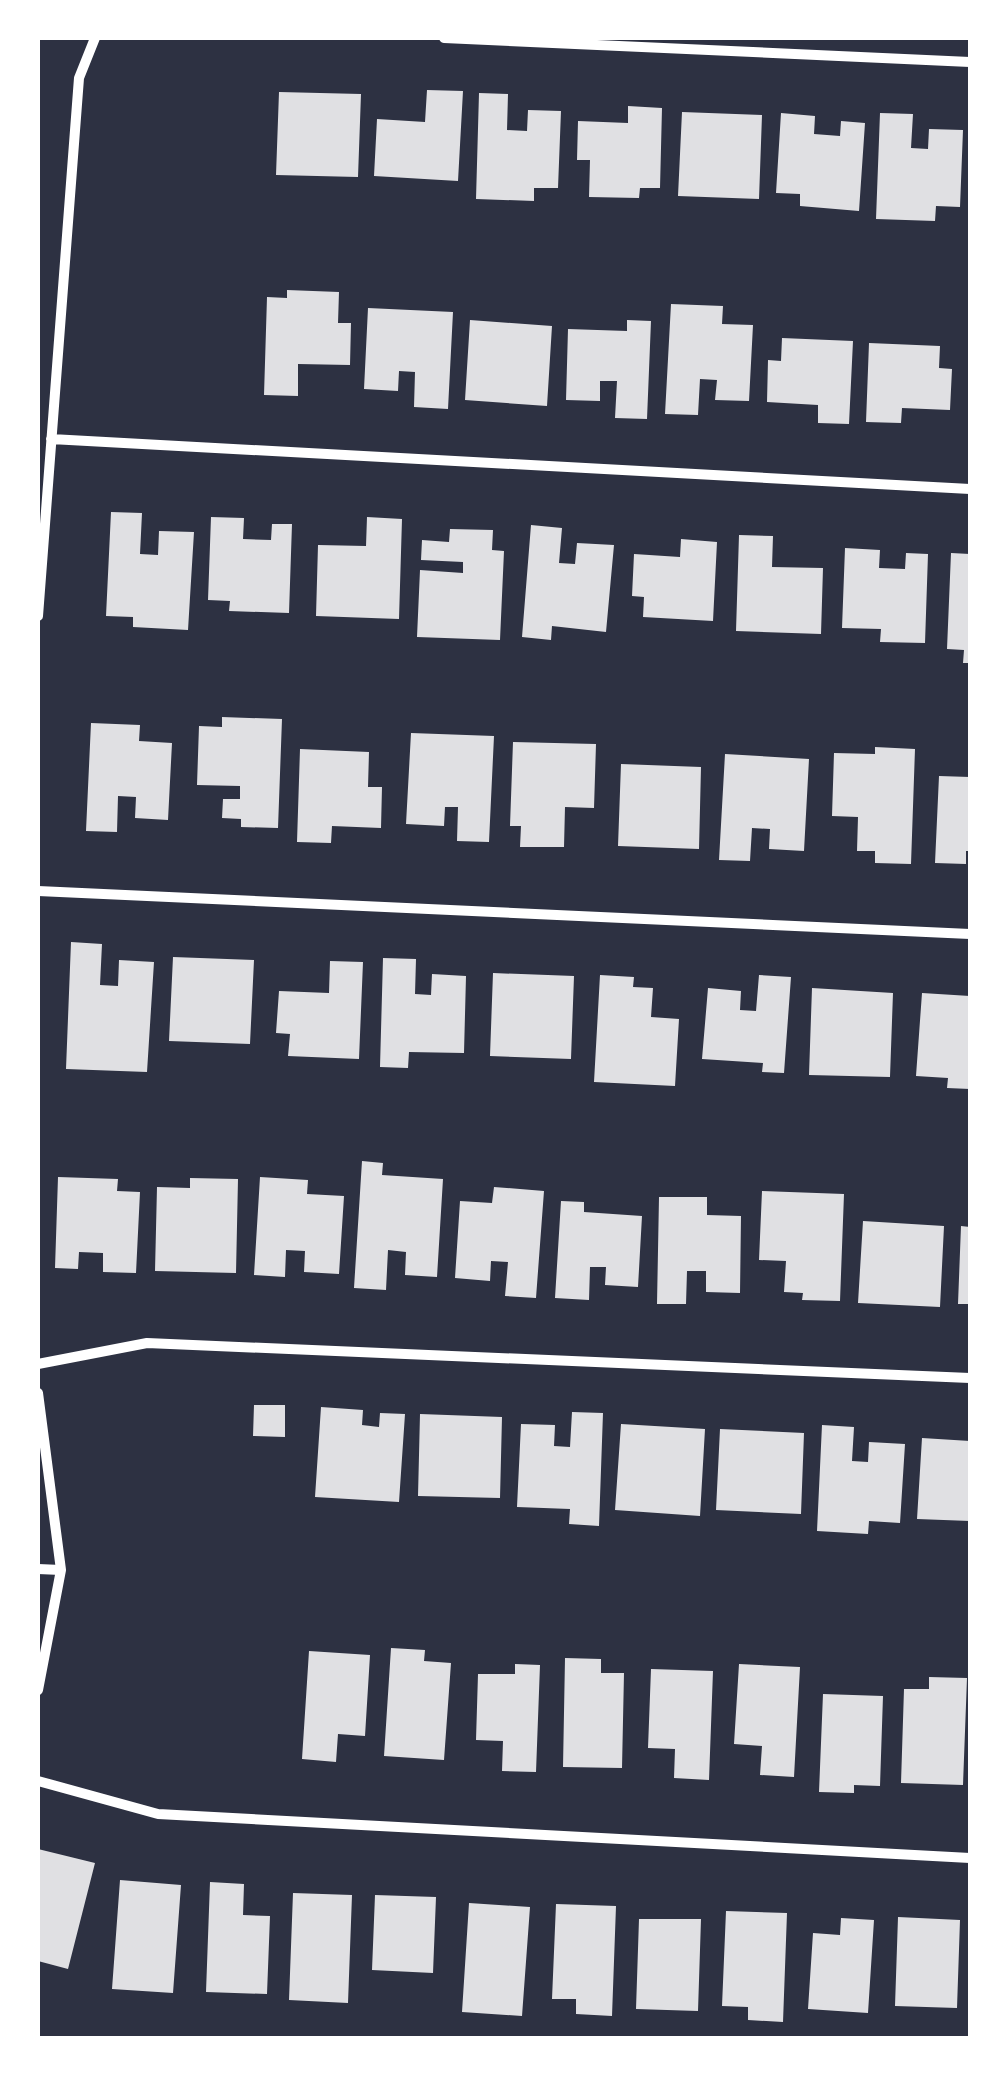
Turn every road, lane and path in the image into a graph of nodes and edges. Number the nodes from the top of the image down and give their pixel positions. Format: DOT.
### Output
graph roads {
  1 [pos="95,38"];
  2 [pos="444,38"];
  3 [pos="970,62"];
  4 [pos="51,438"];
  5 [pos="970,489"];
  6 [pos="38,616"];
  7 [pos="38,891"];
  8 [pos="970,934"];
  9 [pos="38,1364"];
  10 [pos="970,1378"];
  11 [pos="38,1393"];
  12 [pos="38,1568"];
  13 [pos="61,1570"];
  14 [pos="38,1690"];
  15 [pos="38,1781"];
  16 [pos="970,1858"];
  1 -- 4 [label="street"];
  2 -- 3 [label="street"];
  4 -- 5 [label="street"];
  4 -- 6 [label="street"];
  7 -- 8 [label="street"];
  9 -- 10 [label="street"];
  11 -- 13 [label="street"];
  12 -- 13 [label="street"];
  13 -- 14 [label="street"];
  15 -- 16 [label="street"];
}
